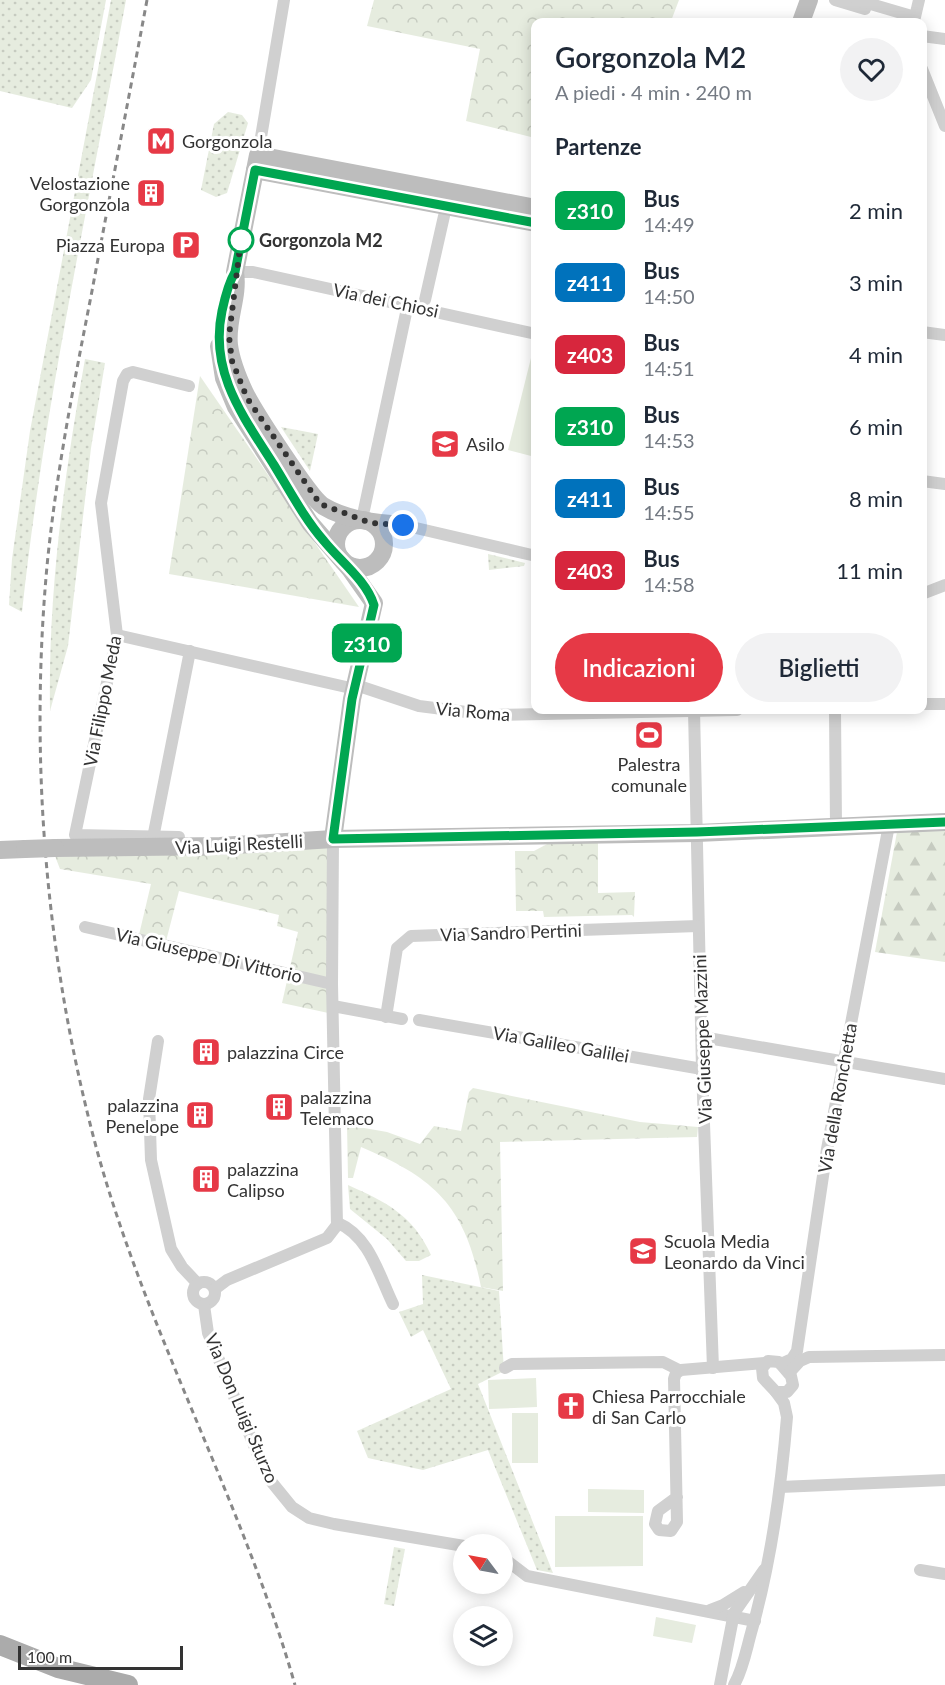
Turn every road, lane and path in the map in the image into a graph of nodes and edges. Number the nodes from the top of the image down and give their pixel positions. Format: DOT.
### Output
graph roads {
  1 [pos="284,0"];
  2 [pos="809,0"];
  3 [pos="835,0"];
  4 [pos="857,0"];
  5 [pos="902,0"];
  6 [pos="919,0"];
  7 [pos="802,18"];
  8 [pos="904,18"];
  9 [pos="927,37"];
  10 [pos="945,39"];
  11 [pos="927,81"];
  12 [pos="945,126"];
  13 [pos="256,162"];
  14 [pos="531,207"];
  15 [pos="444,216"];
  16 [pos="531,222"];
  17 [pos="235,272"];
  18 [pos="425,300"];
  19 [pos="406,313"];
  20 [pos="531,333"];
  21 [pos="927,333"];
  22 [pos="945,335"];
  23 [pos="189,386"];
  24 [pos="927,482"];
  25 [pos="945,484"];
  26 [pos="365,516"];
  27 [pos="403,525"];
  28 [pos="531,555"];
  29 [pos="343,561"];
  30 [pos="945,585"];
  31 [pos="927,592"];
  32 [pos="117,635"];
  33 [pos="190,651"];
  34 [pos="355,687"];
  35 [pos="927,704"];
  36 [pos="945,704"];
  37 [pos="531,714"];
  38 [pos="694,714"];
  39 [pos="835,714"];
  40 [pos="945,822"];
  41 [pos="889,825"];
  42 [pos="836,826"];
  43 [pos="697,832"];
  44 [pos="179,837"];
  45 [pos="153,838"];
  46 [pos="333,839"];
  47 [pos="0,850"];
  48 [pos="698,926"];
  49 [pos="85,927"];
  50 [pos="332,984"];
  51 [pos="333,1006"];
  52 [pos="386,1017"];
  53 [pos="402,1019"];
  54 [pos="419,1020"];
  55 [pos="702,1037"];
  56 [pos="158,1041"];
  57 [pos="843,1061"];
  58 [pos="702,1069"];
  59 [pos="945,1079"];
  60 [pos="338,1223"];
  61 [pos="198,1284"];
  62 [pos="215,1289"];
  63 [pos="393,1304"];
  64 [pos="204,1305"];
  65 [pos="945,1355"];
  66 [pos="765,1363"];
  67 [pos="734,1367"];
  68 [pos="505,1368"];
  69 [pos="713,1368"];
  70 [pos="785,1368"];
  71 [pos="679,1370"];
  72 [pos="765,1382"];
  73 [pos="792,1388"];
  74 [pos="776,1392"];
  75 [pos="787,1417"];
  76 [pos="945,1480"];
  77 [pos="780,1486"];
  78 [pos="677,1497"];
  79 [pos="453,1544"];
  80 [pos="768,1561"];
  81 [pos="513,1565"];
  82 [pos="920,1570"];
  83 [pos="945,1574"];
  84 [pos="754,1586"];
  85 [pos="708,1610"];
  86 [pos="733,1616"];
  87 [pos="755,1621"];
  88 [pos="0,1645"];
  89 [pos="128,1685"];
  90 [pos="720,1685"];
  91 [pos="734,1685"];
  1 -- 13 [label="street"];
  2 -- 7 [label="street"];
  3 -- 8 [label="street"];
  4 -- 8 [label="street"];
  5 -- 8 [label="street"];
  6 -- 8 [label="street"];
  9 -- 10 [label="street"];
  11 -- 12 [label="street"];
  13 -- 14 [label="street"];
  13 -- 16 [label="street"];
  13 -- 17 [label="street"];
  15 -- 18 [label="street"];
  17 -- 20 [label="street, Via dei Chiosi"];
  17 -- 26 [label="street"];
  17 -- 29 [label="street"];
  19 -- 26 [label="street"];
  21 -- 22 [label="street"];
  23 -- 32 [label="street, Via Filippo Meda"];
  24 -- 25 [label="street"];
  26 -- 27 [label="street"];
  26 -- 29 [label="street"];
  26 -- 29 [label="street"];
  27 -- 28 [label="street"];
  29 -- 34 [label="street"];
  30 -- 31 [label="street"];
  32 -- 33 [label="street, Via Roma"];
  32 -- 45 [label="street, Via Filippo Meda"];
  33 -- 34 [label="street, Via Roma"];
  33 -- 45 [label="street"];
  34 -- 37 [label="street, Via Roma"];
  34 -- 46 [label="street"];
  35 -- 36 [label="street"];
  38 -- 43 [label="street, Via Giuseppe Mazzini"];
  39 -- 42 [label="street"];
  40 -- 41 [label="street, Via Luigi Restelli"];
  41 -- 42 [label="street, Via Luigi Restelli"];
  41 -- 57 [label="street, Via della Ronchetta"];
  42 -- 43 [label="street, Via Luigi Restelli"];
  43 -- 46 [label="street, Via Luigi Restelli"];
  43 -- 48 [label="street, Via Giuseppe Mazzini"];
  44 -- 45 [label="street, Via Luigi Restelli"];
  46 -- 47 [label="street, Via Luigi Restelli, bridge"];
  46 -- 50 [label="street"];
  48 -- 52 [label="street, Via Sandro Pertini"];
  48 -- 55 [label="street, Via Giuseppe Mazzini"];
  49 -- 50 [label="street, Via Giuseppe Di Vittorio"];
  50 -- 51 [label="street"];
  51 -- 52 [label="street"];
  51 -- 60 [label="street"];
  52 -- 53 [label="street"];
  54 -- 58 [label="street, Via Galileo Galilei"];
  55 -- 57 [label="street"];
  55 -- 58 [label="street, Via Giuseppe Mazzini"];
  56 -- 61 [label="street"];
  57 -- 59 [label="street"];
  57 -- 70 [label="street, Via della Ronchetta"];
  58 -- 69 [label="street, Via Giuseppe Mazzini"];
  60 -- 62 [label="street"];
  60 -- 63 [label="street"];
  61 -- 62 [label="street"];
  61 -- 64 [label="street, Via Don Luigi Sturzo"];
  62 -- 64 [label="street"];
  64 -- 79 [label="street, Via Don Luigi Sturzo"];
  65 -- 70 [label="street"];
  66 -- 67 [label="street"];
  66 -- 70 [label="street"];
  66 -- 72 [label="street"];
  67 -- 69 [label="street"];
  67 -- 72 [label="street"];
  68 -- 71 [label="street"];
  69 -- 71 [label="street"];
  70 -- 73 [label="street"];
  71 -- 78 [label="street"];
  72 -- 74 [label="street"];
  73 -- 74 [label="street"];
  73 -- 75 [label="street"];
  74 -- 75 [label="street"];
  75 -- 77 [label="street"];
  76 -- 77 [label="street"];
  77 -- 80 [label="street"];
  80 -- 84 [label="street"];
  80 -- 87 [label="street"];
  81 -- 85 [label="street"];
  82 -- 83 [label="street"];
  84 -- 85 [label="street"];
  84 -- 86 [label="street"];
  85 -- 86 [label="street"];
  86 -- 87 [label="street"];
  86 -- 90 [label="street"];
  87 -- 91 [label="street"];
  88 -- 89 [label="main road"];
}
